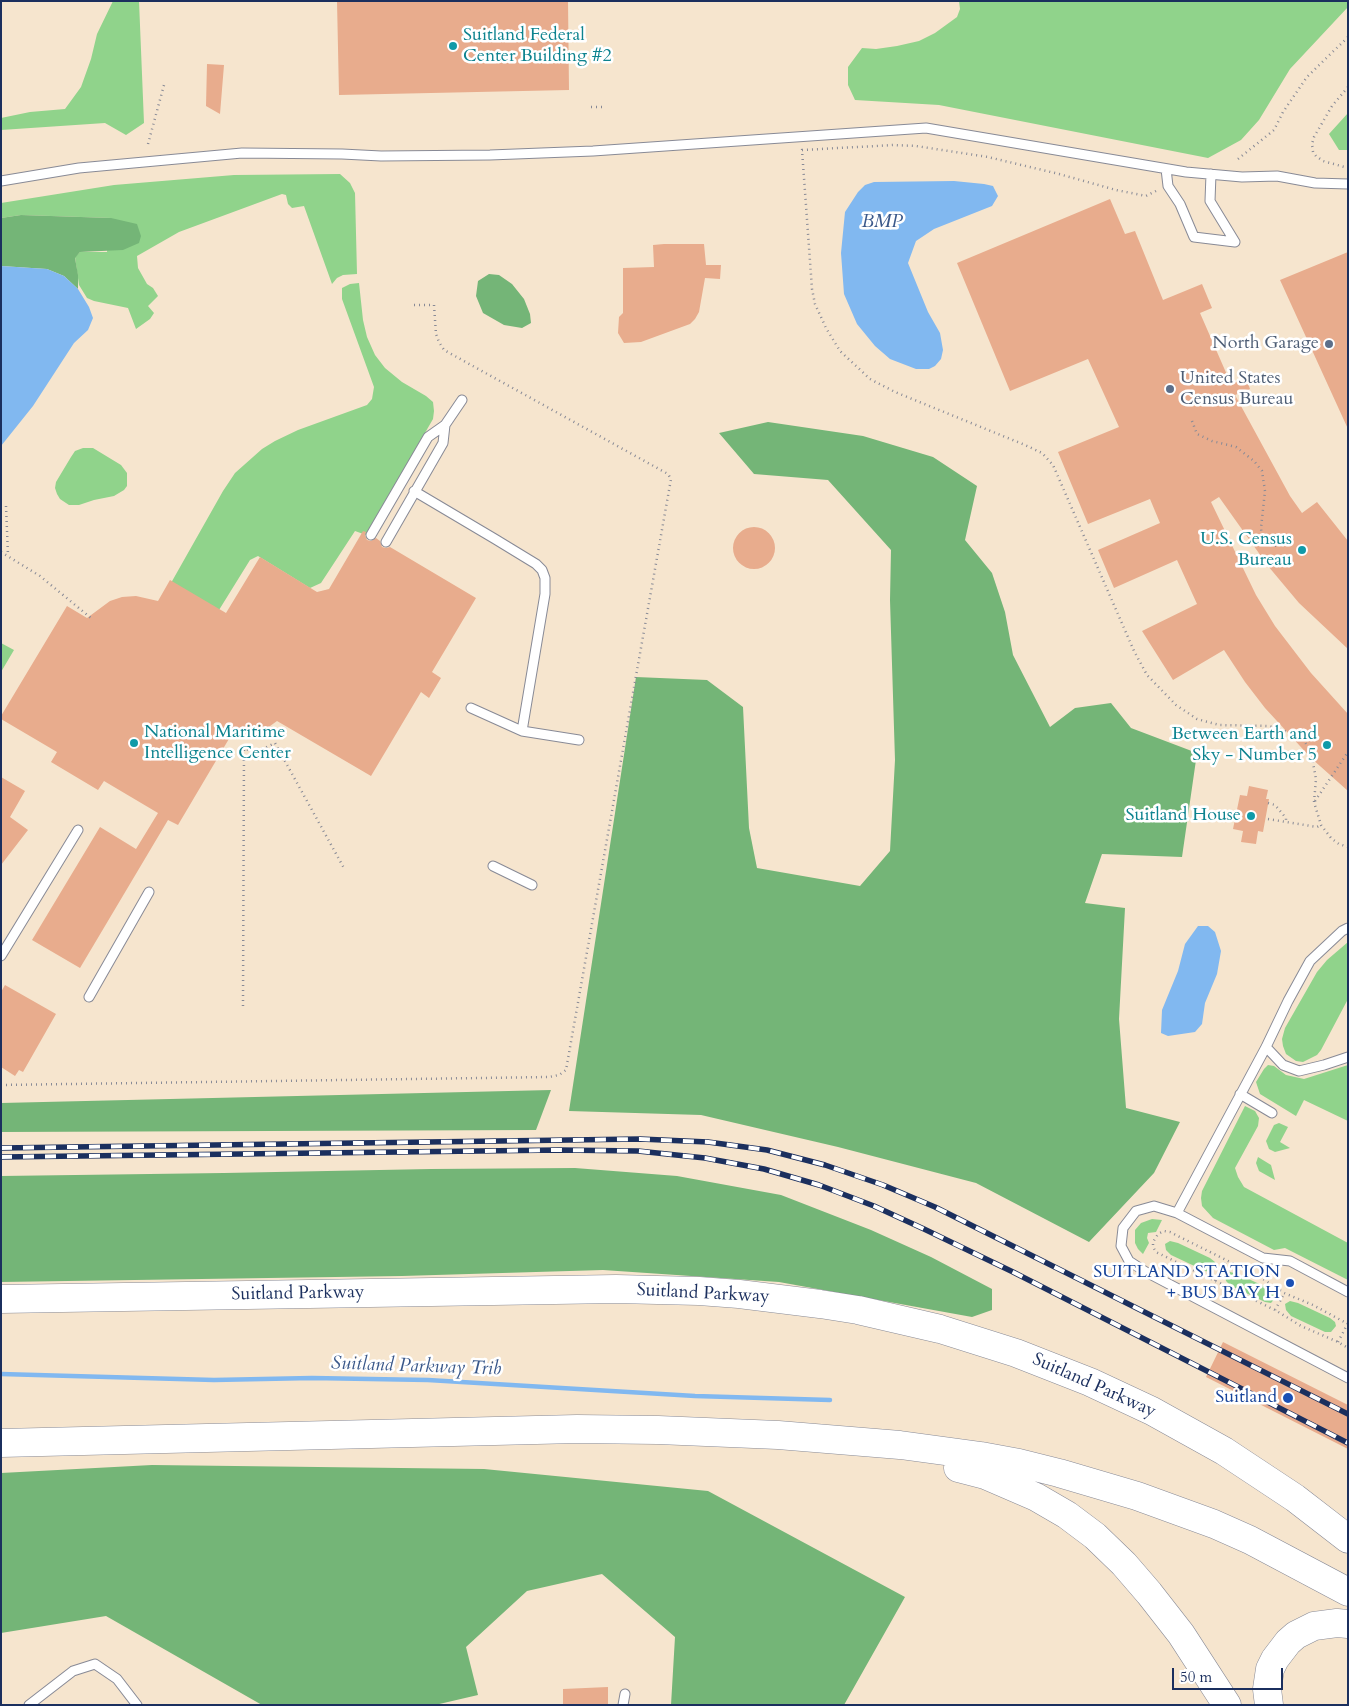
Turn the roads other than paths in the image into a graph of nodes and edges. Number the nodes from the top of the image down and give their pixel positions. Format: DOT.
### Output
graph roads {
  1 [pos="1166,169"];
  2 [pos="1211,174"];
  3 [pos="1,181"];
  4 [pos="1348,184"];
  5 [pos="462,400"];
  6 [pos="446,425"];
  7 [pos="414,492"];
  8 [pos="371,535"];
  9 [pos="386,542"];
  10 [pos="471,708"];
  11 [pos="522,731"];
  12 [pos="579,740"];
  13 [pos="78,830"];
  14 [pos="493,866"];
  15 [pos="532,885"];
  16 [pos="149,892"];
  17 [pos="1348,928"];
  18 [pos="1,956"];
  19 [pos="89,997"];
  20 [pos="1266,1047"];
  21 [pos="1348,1057"];
  22 [pos="1240,1094"];
  23 [pos="1272,1113"];
  24 [pos="1177,1213"];
  25 [pos="1348,1292"];
  26 [pos="1,1299"];
  27 [pos="1348,1378"];
  28 [pos="1182,1427"];
  29 [pos="822,1438"];
  30 [pos="1,1443"];
  31 [pos="1348,1518"];
  32 [pos="1348,1539"];
  33 [pos="1348,1592"];
  34 [pos="1348,1624"];
  35 [pos="625,1694"];
  36 [pos="29,1705"];
  37 [pos="137,1705"];
  38 [pos="624,1705"];
  39 [pos="1227,1705"];
  40 [pos="1269,1705"];
  1 -- 2 [label="lane"];
  1 -- 2 [label="lane"];
  1 -- 3 [label="lane"];
  2 -- 4 [label="lane"];
  5 -- 6 [label="lane"];
  6 -- 7 [label="lane"];
  6 -- 8 [label="lane"];
  7 -- 9 [label="lane"];
  7 -- 11 [label="lane"];
  10 -- 11 [label="lane"];
  11 -- 12 [label="lane"];
  13 -- 18 [label="lane"];
  14 -- 15 [label="lane"];
  16 -- 19 [label="lane"];
  17 -- 20 [label="lane"];
  20 -- 21 [label="lane"];
  20 -- 22 [label="lane"];
  22 -- 23 [label="lane"];
  22 -- 24 [label="lane"];
  24 -- 25 [label="lane"];
  24 -- 27 [label="lane"];
  26 -- 28 [label="highway, Suitland Parkway"];
  28 -- 31 [label="highway"];
  28 -- 32 [label="highway, Suitland Parkway"];
  29 -- 30 [label="highway"];
  29 -- 33 [label="highway"];
  29 -- 39 [label="highway"];
  34 -- 40 [label="highway"];
  35 -- 38 [label="lane"];
  36 -- 37 [label="lane"];
}
